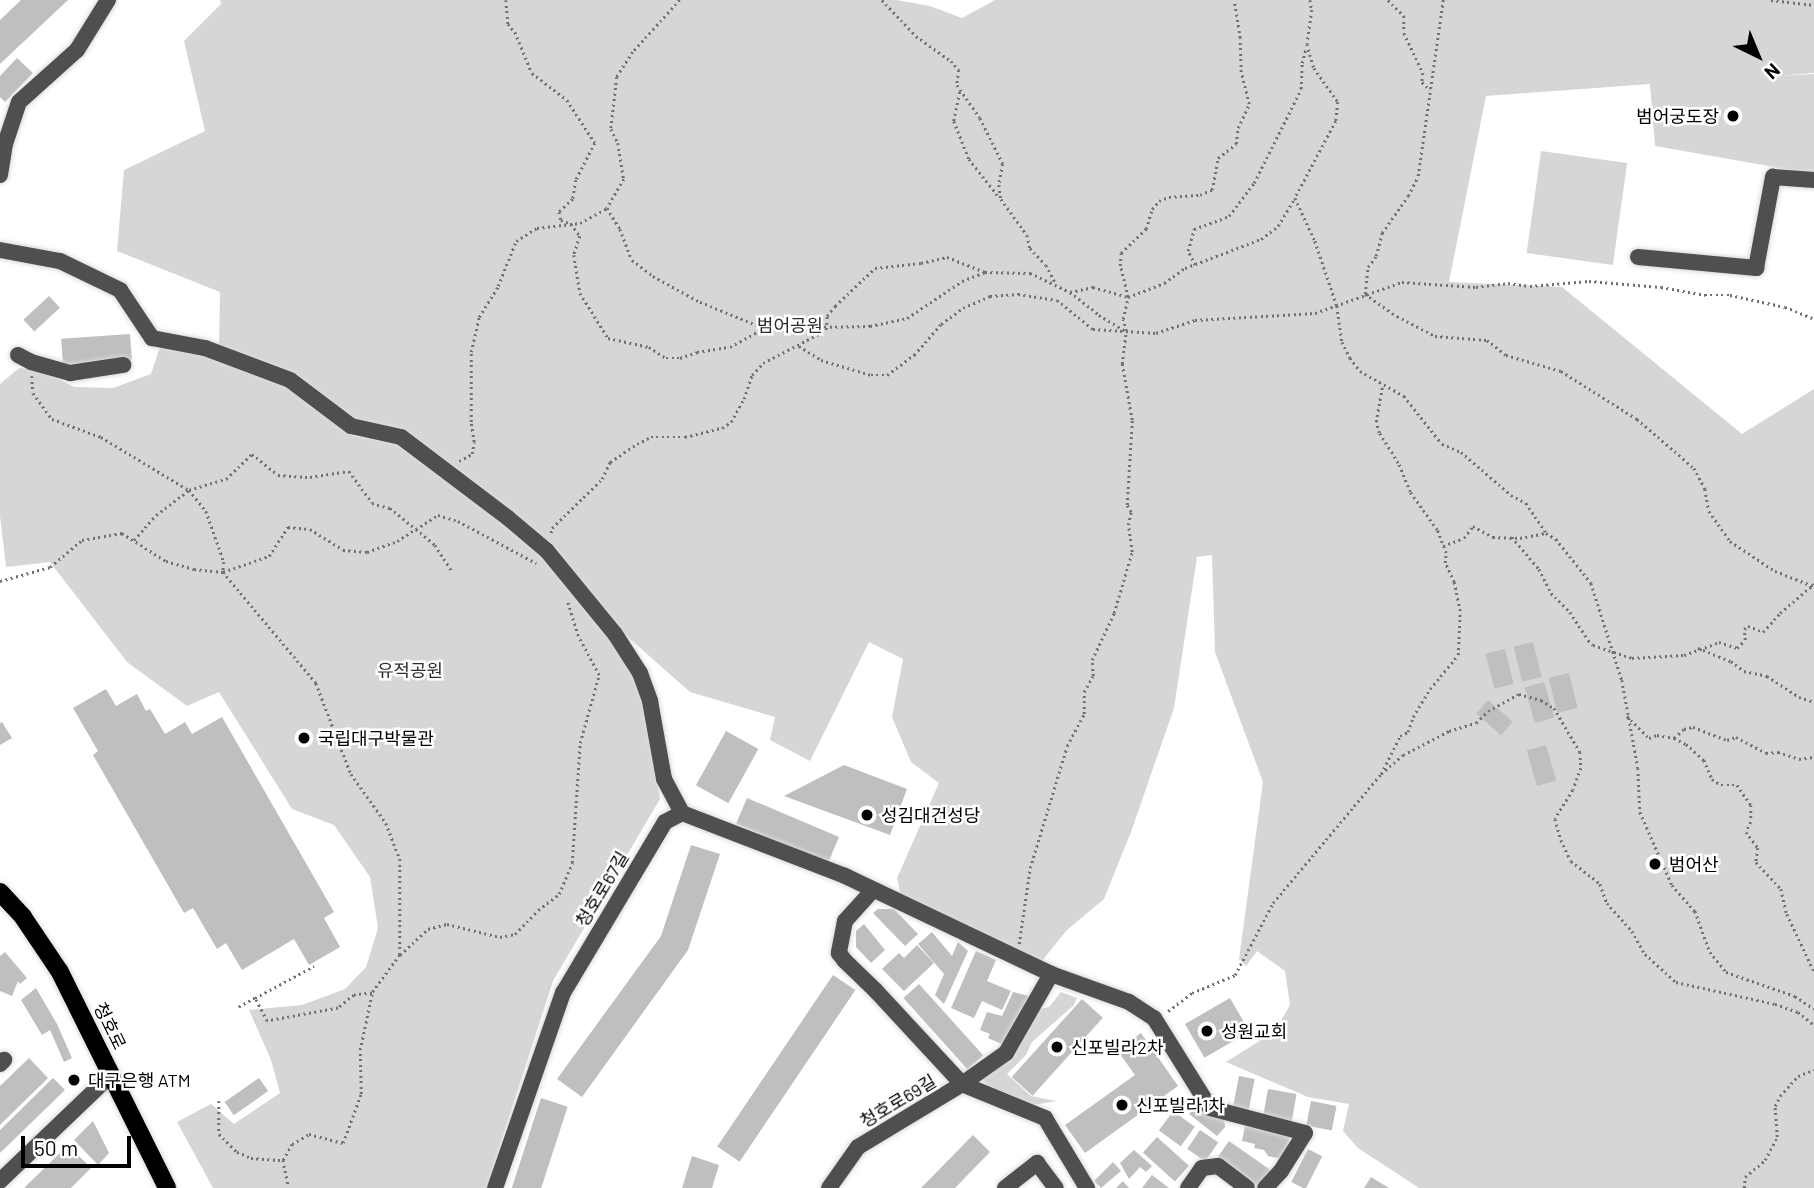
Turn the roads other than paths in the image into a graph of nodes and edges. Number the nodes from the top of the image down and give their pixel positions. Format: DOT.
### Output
graph roads {
  1 [pos="108,0"];
  2 [pos="2,141"];
  3 [pos="0,175"];
  4 [pos="1814,180"];
  5 [pos="0,250"];
  6 [pos="1638,257"];
  7 [pos="24,359"];
  8 [pos="123,366"];
  9 [pos="682,813"];
  10 [pos="873,890"];
  11 [pos="0,892"];
  12 [pos="1051,974"];
  13 [pos="111,1075"];
  14 [pos="962,1084"];
  15 [pos="0,1181"];
  16 [pos="167,1188"];
  17 [pos="495,1188"];
  18 [pos="829,1188"];
  19 [pos="1005,1188"];
  20 [pos="1056,1188"];
  21 [pos="1087,1188"];
  22 [pos="1188,1188"];
  23 [pos="1247,1188"];
  24 [pos="1265,1188"];
  1 -- 2 [label="street"];
  2 -- 3 [label="street"];
  4 -- 6 [label="street"];
  5 -- 9 [label="street"];
  7 -- 8 [label="street"];
  9 -- 10 [label="street"];
  9 -- 17 [label="street, 청호로67길"];
  10 -- 12 [label="street"];
  10 -- 14 [label="street"];
  11 -- 13 [label="main road, 청호로"];
  12 -- 14 [label="street"];
  12 -- 24 [label="street"];
  13 -- 15 [label="street"];
  13 -- 16 [label="main road, 청호로"];
  14 -- 18 [label="street, 청호로69길"];
  14 -- 21 [label="street, 청호로69길"];
  19 -- 20 [label="street"];
  22 -- 23 [label="street"];
}
